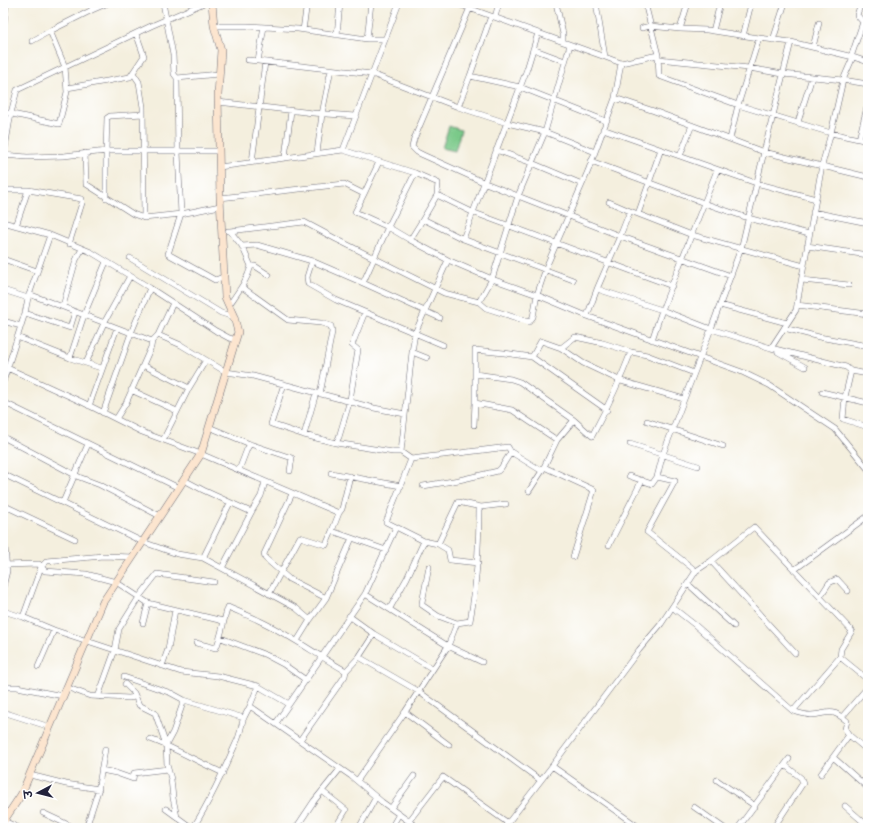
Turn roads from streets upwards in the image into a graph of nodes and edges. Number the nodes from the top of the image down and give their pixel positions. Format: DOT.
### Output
graph roads {
  1 [pos="6,3"];
  2 [pos="92,3"];
  3 [pos="108,3"];
  4 [pos="163,3"];
  5 [pos="204,3"];
  6 [pos="212,3"];
  7 [pos="307,3"];
  8 [pos="340,3"];
  9 [pos="371,3"];
  10 [pos="398,3"];
  11 [pos="455,3"];
  12 [pos="499,3"];
  13 [pos="556,3"];
  14 [pos="596,3"];
  15 [pos="645,3"];
  16 [pos="688,3"];
  17 [pos="720,3"];
  18 [pos="785,3"];
  19 [pos="861,3"];
  20 [pos="471,6"];
  21 [pos="750,8"];
  22 [pos="92,10"];
  23 [pos="493,17"];
  24 [pos="166,19"];
  25 [pos="819,23"];
  26 [pos="214,26"];
  27 [pos="650,26"];
  28 [pos="264,27"];
  29 [pos="642,28"];
  30 [pos="680,29"];
  31 [pos="303,30"];
  32 [pos="50,31"];
  33 [pos="713,31"];
  34 [pos="3,33"];
  35 [pos="136,33"];
  36 [pos="538,33"];
  37 [pos="337,34"];
  38 [pos="744,36"];
  39 [pos="758,38"];
  40 [pos="367,39"];
  41 [pos="385,39"];
  42 [pos="773,40"];
  43 [pos="32,41"];
  44 [pos="563,42"];
  45 [pos="791,42"];
  46 [pos="570,44"];
  47 [pos="814,47"];
  48 [pos="533,49"];
  49 [pos="605,57"];
  50 [pos="658,57"];
  51 [pos="852,57"];
  52 [pos="248,60"];
  53 [pos="258,61"];
  54 [pos="565,61"];
  55 [pos="265,62"];
  56 [pos="868,62"];
  57 [pos="621,64"];
  58 [pos="65,67"];
  59 [pos="750,68"];
  60 [pos="331,70"];
  61 [pos="133,74"];
  62 [pos="219,74"];
  63 [pos="372,74"];
  64 [pos="783,74"];
  65 [pos="470,76"];
  66 [pos="812,77"];
  67 [pos="177,78"];
  68 [pos="843,80"];
  69 [pos="868,84"];
  70 [pos="520,87"];
  71 [pos="67,88"];
  72 [pos="432,97"];
  73 [pos="614,98"];
  74 [pos="554,99"];
  75 [pos="218,102"];
  76 [pos="868,103"];
  77 [pos="738,105"];
  78 [pos="258,107"];
  79 [pos="458,107"];
  80 [pos="291,111"];
  81 [pos="3,112"];
  82 [pos="11,113"];
  83 [pos="142,114"];
  84 [pos="322,114"];
  85 [pos="355,116"];
  86 [pos="773,116"];
  87 [pos="866,116"];
  88 [pos="606,121"];
  89 [pos="798,122"];
  90 [pos="507,123"];
  91 [pos="692,125"];
  92 [pos="603,128"];
  93 [pos="545,132"];
  94 [pos="831,133"];
  95 [pos="859,139"];
  96 [pos="730,140"];
  97 [pos="868,141"];
  98 [pos="661,149"];
  99 [pos="343,150"];
  100 [pos="496,150"];
  101 [pos="106,151"];
  102 [pos="143,151"];
  103 [pos="219,151"];
  104 [pos="178,152"];
  105 [pos="595,152"];
  106 [pos="764,152"];
  107 [pos="85,153"];
  108 [pos="317,153"];
  109 [pos="680,156"];
  110 [pos="4,158"];
  111 [pos="285,158"];
  112 [pos="591,161"];
  113 [pos="252,162"];
  114 [pos="379,162"];
  115 [pos="532,163"];
  116 [pos="822,165"];
  117 [pos="219,167"];
  118 [pos="717,170"];
  119 [pos="415,173"];
  120 [pos="868,177"];
  121 [pos="483,182"];
  122 [pos="650,182"];
  123 [pos="756,183"];
  124 [pos="582,184"];
  125 [pos="3,190"];
  126 [pos="28,190"];
  127 [pos="364,194"];
  128 [pos="437,195"];
  129 [pos="518,196"];
  130 [pos="106,198"];
  131 [pos="220,198"];
  132 [pos="816,199"];
  133 [pos="609,202"];
  134 [pos="704,203"];
  135 [pos="220,206"];
  136 [pos="630,210"];
  137 [pos="472,212"];
  138 [pos="813,212"];
  139 [pos="181,214"];
  140 [pos="638,214"];
  141 [pos="569,216"];
  142 [pos="144,218"];
  143 [pos="748,218"];
  144 [pos="423,219"];
  145 [pos="3,222"];
  146 [pos="868,223"];
  147 [pos="509,225"];
  148 [pos="16,226"];
  149 [pos="388,227"];
  150 [pos="230,231"];
  151 [pos="221,233"];
  152 [pos="809,234"];
  153 [pos="50,235"];
  154 [pos="692,235"];
  155 [pos="620,236"];
  156 [pos="463,239"];
  157 [pos="410,240"];
  158 [pos="557,242"];
  159 [pos="69,244"];
  160 [pos="242,246"];
  161 [pos="807,246"];
  162 [pos="741,248"];
  163 [pos="82,249"];
  164 [pos="500,254"];
  165 [pos="868,255"];
  166 [pos="130,258"];
  167 [pos="374,258"];
  168 [pos="3,259"];
  169 [pos="683,259"];
  170 [pos="448,260"];
  171 [pos="312,261"];
  172 [pos="106,262"];
  173 [pos="608,263"];
  174 [pos="251,266"];
  175 [pos="804,266"];
  176 [pos="546,270"];
  177 [pos="37,271"];
  178 [pos="269,275"];
  179 [pos="130,276"];
  180 [pos="731,276"];
  181 [pos="223,277"];
  182 [pos="492,279"];
  183 [pos="573,280"];
  184 [pos="802,280"];
  185 [pos="363,283"];
  186 [pos="849,285"];
  187 [pos="672,286"];
  188 [pos="242,287"];
  189 [pos="150,288"];
  190 [pos="435,288"];
  191 [pos="3,290"];
  192 [pos="597,290"];
  193 [pos="537,295"];
  194 [pos="29,296"];
  195 [pos="479,302"];
  196 [pos="173,303"];
  197 [pos="797,304"];
  198 [pos="229,305"];
  199 [pos="720,305"];
  200 [pos="63,306"];
  201 [pos="662,310"];
  202 [pos="424,311"];
  203 [pos="76,312"];
  204 [pos="365,312"];
  205 [pos="25,313"];
  206 [pos="868,314"];
  207 [pos="84,315"];
  208 [pos="587,316"];
  209 [pos="234,317"];
  210 [pos="440,318"];
  211 [pos="3,321"];
  212 [pos="104,323"];
  213 [pos="21,326"];
  214 [pos="786,326"];
  215 [pos="117,328"];
  216 [pos="711,329"];
  217 [pos="131,333"];
  218 [pos="415,333"];
  219 [pos="158,335"];
  220 [pos="17,337"];
  221 [pos="236,340"];
  222 [pos="652,340"];
  223 [pos="152,341"];
  224 [pos="443,345"];
  225 [pos="868,346"];
  226 [pos="561,348"];
  227 [pos="771,348"];
  228 [pos="412,352"];
  229 [pos="631,352"];
  230 [pos="532,357"];
  231 [pos="70,358"];
  232 [pos="427,358"];
  233 [pos="700,358"];
  234 [pos="206,360"];
  235 [pos="86,363"];
  236 [pos="143,365"];
  237 [pos="5,367"];
  238 [pos="804,367"];
  239 [pos="101,368"];
  240 [pos="851,371"];
  241 [pos="226,372"];
  242 [pos="694,373"];
  243 [pos="475,374"];
  244 [pos="868,374"];
  245 [pos="620,380"];
  246 [pos="3,382"];
  247 [pos="284,384"];
  248 [pos="189,388"];
  249 [pos="131,390"];
  250 [pos="822,392"];
  251 [pos="318,393"];
  252 [pos="845,398"];
  253 [pos="684,399"];
  254 [pos="3,402"];
  255 [pos="349,402"];
  256 [pos="475,403"];
  257 [pos="868,403"];
  258 [pos="89,406"];
  259 [pos="607,410"];
  260 [pos="176,412"];
  261 [pos="102,413"];
  262 [pos="405,414"];
  263 [pos="116,419"];
  264 [pos="574,420"];
  265 [pos="647,421"];
  266 [pos="474,425"];
  267 [pos="210,427"];
  268 [pos="868,427"];
  269 [pos="673,429"];
  270 [pos="304,435"];
  271 [pos="3,437"];
  272 [pos="163,440"];
  273 [pos="557,440"];
  274 [pos="336,443"];
  275 [pos="88,444"];
  276 [pos="250,444"];
  277 [pos="630,444"];
  278 [pos="723,446"];
  279 [pos="401,452"];
  280 [pos="511,452"];
  281 [pos="201,454"];
  282 [pos="663,454"];
  283 [pos="411,459"];
  284 [pos="698,466"];
  285 [pos="543,469"];
  286 [pos="868,469"];
  287 [pos="239,470"];
  288 [pos="290,471"];
  289 [pos="331,473"];
  290 [pos="3,474"];
  291 [pos="75,475"];
  292 [pos="350,476"];
  293 [pos="629,476"];
  294 [pos="657,477"];
  295 [pos="184,480"];
  296 [pos="642,480"];
  297 [pos="265,482"];
  298 [pos="401,486"];
  299 [pos="423,486"];
  300 [pos="179,488"];
  301 [pos="529,491"];
  302 [pos="292,494"];
  303 [pos="63,502"];
  304 [pos="230,503"];
  305 [pos="506,504"];
  306 [pos="3,505"];
  307 [pos="479,506"];
  308 [pos="252,511"];
  309 [pos="339,514"];
  310 [pos="160,516"];
  311 [pos="868,516"];
  312 [pos="3,520"];
  313 [pos="396,527"];
  314 [pos="332,531"];
  315 [pos="352,538"];
  316 [pos="75,539"];
  317 [pos="424,540"];
  318 [pos="143,542"];
  319 [pos="438,544"];
  320 [pos="609,545"];
  321 [pos="386,550"];
  322 [pos="133,556"];
  323 [pos="573,557"];
  324 [pos="203,558"];
  325 [pos="711,561"];
  326 [pos="478,563"];
  327 [pos="5,565"];
  328 [pos="41,567"];
  329 [pos="429,567"];
  330 [pos="222,568"];
  331 [pos="794,570"];
  332 [pos="696,571"];
  333 [pos="282,572"];
  334 [pos="116,582"];
  335 [pos="214,582"];
  336 [pos="688,584"];
  337 [pos="3,587"];
  338 [pos="848,592"];
  339 [pos="269,594"];
  340 [pos="365,594"];
  341 [pos="139,597"];
  342 [pos="820,597"];
  343 [pos="326,598"];
  344 [pos="148,603"];
  345 [pos="672,607"];
  346 [pos="390,608"];
  347 [pos="175,610"];
  348 [pos="3,611"];
  349 [pos="349,616"];
  350 [pos="23,617"];
  351 [pos="310,620"];
  352 [pos="223,621"];
  353 [pos="144,623"];
  354 [pos="457,623"];
  355 [pos="734,626"];
  356 [pos="54,630"];
  357 [pos="374,634"];
  358 [pos="221,638"];
  359 [pos="86,641"];
  360 [pos="297,641"];
  361 [pos="196,644"];
  362 [pos="448,646"];
  363 [pos="115,650"];
  364 [pos="794,653"];
  365 [pos="321,657"];
  366 [pos="359,657"];
  367 [pos="840,657"];
  368 [pos="482,662"];
  369 [pos="162,666"];
  370 [pos="38,668"];
  371 [pos="433,669"];
  372 [pos="346,671"];
  373 [pos="124,677"];
  374 [pos="306,680"];
  375 [pos="125,684"];
  376 [pos="258,686"];
  377 [pos="3,687"];
  378 [pos="66,687"];
  379 [pos="418,691"];
  380 [pos="63,696"];
  381 [pos="98,697"];
  382 [pos="135,697"];
  383 [pos="184,700"];
  384 [pos="289,704"];
  385 [pos="250,706"];
  386 [pos="793,711"];
  387 [pos="3,712"];
  388 [pos="405,712"];
  389 [pos="842,717"];
  390 [pos="244,718"];
  391 [pos="276,723"];
  392 [pos="50,727"];
  393 [pos="849,735"];
  394 [pos="150,739"];
  395 [pos="300,740"];
  396 [pos="166,745"];
  397 [pos="449,745"];
  398 [pos="104,749"];
  399 [pos="868,751"];
  400 [pos="833,757"];
  401 [pos="789,759"];
  402 [pos="784,765"];
  403 [pos="552,766"];
  404 [pos="168,769"];
  405 [pos="340,769"];
  406 [pos="101,770"];
  407 [pos="223,773"];
  408 [pos="821,774"];
  409 [pos="30,775"];
  410 [pos="414,776"];
  411 [pos="540,780"];
  412 [pos="717,780"];
  413 [pos="356,781"];
  414 [pos="868,788"];
  415 [pos="98,789"];
  416 [pos="322,791"];
  417 [pos="376,797"];
  418 [pos="755,806"];
  419 [pos="845,806"];
  420 [pos="694,807"];
  421 [pos="391,808"];
  422 [pos="166,809"];
  423 [pos="43,813"];
  424 [pos="399,814"];
  425 [pos="177,817"];
  426 [pos="3,822"];
  427 [pos="409,822"];
  428 [pos="508,823"];
  429 [pos="868,826"];
  430 [pos="19,828"];
  431 [pos="76,828"];
  432 [pos="86,828"];
  433 [pos="192,828"];
  434 [pos="296,828"];
  435 [pos="335,828"];
  436 [pos="360,828"];
  437 [pos="391,828"];
  438 [pos="418,828"];
  439 [pos="504,828"];
  440 [pos="640,828"];
  441 [pos="724,828"];
  442 [pos="738,828"];
  443 [pos="775,828"];
  1 -- 34 [label="street"];
  2 -- 22 [label="street"];
  3 -- 22 [label="street"];
  4 -- 24 [label="street"];
  5 -- 24 [label="street"];
  6 -- 26 [label="street"];
  7 -- 31 [label="street"];
  8 -- 37 [label="street"];
  9 -- 40 [label="street"];
  10 -- 41 [label="street"];
  11 -- 20 [label="street"];
  12 -- 23 [label="street"];
  13 -- 44 [label="street"];
  14 -- 49 [label="street"];
  15 -- 27 [label="street"];
  16 -- 30 [label="street"];
  17 -- 33 [label="street"];
  18 -- 42 [label="street"];
  19 -- 51 [label="street"];
  20 -- 23 [label="street"];
  20 -- 72 [label="street"];
  21 -- 38 [label="street"];
  22 -- 32 [label="street"];
  23 -- 36 [label="street"];
  23 -- 65 [label="street"];
  24 -- 35 [label="street"];
  24 -- 67 [label="street"];
  25 -- 47 [label="street"];
  26 -- 28 [label="street"];
  26 -- 62 [label="street"];
  27 -- 29 [label="street"];
  27 -- 30 [label="street"];
  27 -- 50 [label="street"];
  28 -- 31 [label="street"];
  28 -- 53 [label="street"];
  30 -- 33 [label="street"];
  31 -- 37 [label="street"];
  32 -- 43 [label="street"];
  32 -- 58 [label="street"];
  33 -- 38 [label="street"];
  35 -- 58 [label="street"];
  35 -- 61 [label="street"];
  36 -- 44 [label="street"];
  36 -- 48 [label="street"];
  37 -- 40 [label="street"];
  38 -- 39 [label="street"];
  39 -- 42 [label="street"];
  39 -- 59 [label="street"];
  40 -- 41 [label="street"];
  41 -- 63 [label="street"];
  42 -- 45 [label="street"];
  44 -- 46 [label="street"];
  45 -- 47 [label="street"];
  45 -- 64 [label="street"];
  46 -- 49 [label="street"];
  46 -- 54 [label="street"];
  47 -- 51 [label="street"];
  48 -- 54 [label="street"];
  48 -- 70 [label="street"];
  49 -- 57 [label="street"];
  50 -- 57 [label="street"];
  50 -- 59 [label="street"];
  50 -- 77 [label="street"];
  51 -- 56 [label="street"];
  51 -- 68 [label="street"];
  52 -- 53 [label="street"];
  53 -- 55 [label="street"];
  54 -- 74 [label="street"];
  55 -- 60 [label="street"];
  55 -- 78 [label="street"];
  57 -- 73 [label="street"];
  58 -- 71 [label="street"];
  58 -- 82 [label="street"];
  59 -- 64 [label="street"];
  59 -- 77 [label="street"];
  60 -- 63 [label="street"];
  60 -- 84 [label="street"];
  61 -- 71 [label="street"];
  61 -- 83 [label="street"];
  62 -- 67 [label="street"];
  62 -- 75 [label="street"];
  63 -- 72 [label="street"];
  63 -- 85 [label="street"];
  64 -- 66 [label="street"];
  64 -- 86 [label="street"];
  65 -- 70 [label="street"];
  65 -- 79 [label="street"];
  66 -- 68 [label="street"];
  66 -- 89 [label="street"];
  67 -- 104 [label="street"];
  68 -- 69 [label="street"];
  68 -- 94 [label="street"];
  70 -- 74 [label="street"];
  70 -- 90 [label="street"];
  71 -- 82 [label="street"];
  72 -- 79 [label="street"];
  72 -- 121 [label="street"];
  73 -- 88 [label="street"];
  73 -- 91 [label="street"];
  74 -- 88 [label="street"];
  74 -- 93 [label="street"];
  75 -- 78 [label="street"];
  75 -- 103 [label="street"];
  76 -- 87 [label="street"];
  77 -- 86 [label="street"];
  77 -- 96 [label="street"];
  78 -- 80 [label="street"];
  78 -- 113 [label="street"];
  79 -- 90 [label="street"];
  80 -- 84 [label="street"];
  80 -- 111 [label="street"];
  81 -- 82 [label="street"];
  82 -- 110 [label="street"];
  83 -- 101 [label="street"];
  83 -- 102 [label="street"];
  84 -- 85 [label="street"];
  84 -- 108 [label="street"];
  85 -- 99 [label="street"];
  86 -- 89 [label="street"];
  86 -- 106 [label="street"];
  87 -- 95 [label="street"];
  88 -- 92 [label="street"];
  89 -- 94 [label="street"];
  90 -- 93 [label="street"];
  90 -- 100 [label="street"];
  91 -- 96 [label="street"];
  91 -- 109 [label="street"];
  92 -- 98 [label="street"];
  92 -- 105 [label="street"];
  93 -- 105 [label="street"];
  93 -- 115 [label="street"];
  94 -- 95 [label="street"];
  94 -- 116 [label="street"];
  95 -- 97 [label="street"];
  96 -- 106 [label="street"];
  98 -- 109 [label="street"];
  98 -- 122 [label="street"];
  99 -- 108 [label="street"];
  99 -- 114 [label="street"];
  100 -- 115 [label="street"];
  100 -- 121 [label="street"];
  101 -- 102 [label="street"];
  101 -- 107 [label="street"];
  101 -- 130 [label="street"];
  102 -- 104 [label="street"];
  102 -- 142 [label="street"];
  103 -- 104 [label="street"];
  103 -- 117 [label="street"];
  104 -- 139 [label="street"];
  105 -- 112 [label="street"];
  106 -- 116 [label="street"];
  106 -- 123 [label="street"];
  107 -- 110 [label="street"];
  107 -- 130 [label="street"];
  108 -- 111 [label="street"];
  109 -- 118 [label="street"];
  111 -- 113 [label="street"];
  112 -- 122 [label="street"];
  112 -- 124 [label="street"];
  113 -- 117 [label="street"];
  114 -- 119 [label="street"];
  114 -- 127 [label="street"];
  115 -- 124 [label="street"];
  115 -- 129 [label="street"];
  116 -- 120 [label="street"];
  116 -- 132 [label="street"];
  117 -- 131 [label="street"];
  118 -- 123 [label="street"];
  118 -- 134 [label="street"];
  119 -- 128 [label="street"];
  119 -- 149 [label="street"];
  121 -- 129 [label="street"];
  121 -- 137 [label="street"];
  122 -- 134 [label="street"];
  122 -- 140 [label="street"];
  123 -- 132 [label="street"];
  123 -- 143 [label="street"];
  124 -- 141 [label="street"];
  125 -- 126 [label="street"];
  126 -- 148 [label="street"];
  126 -- 159 [label="street"];
  127 -- 131 [label="street"];
  127 -- 149 [label="street"];
  128 -- 137 [label="street"];
  128 -- 144 [label="street"];
  129 -- 141 [label="street"];
  129 -- 147 [label="street"];
  130 -- 142 [label="street"];
  131 -- 135 [label="street"];
  132 -- 138 [label="street"];
  133 -- 136 [label="street"];
  134 -- 143 [label="street"];
  134 -- 154 [label="street"];
  135 -- 139 [label="street"];
  135 -- 151 [label="street"];
  136 -- 140 [label="street"];
  136 -- 155 [label="street"];
  137 -- 147 [label="street"];
  137 -- 156 [label="street"];
  138 -- 146 [label="street"];
  138 -- 152 [label="street"];
  139 -- 142 [label="street"];
  139 -- 181 [label="street"];
  140 -- 154 [label="street"];
  141 -- 155 [label="street"];
  141 -- 158 [label="street"];
  143 -- 152 [label="street"];
  143 -- 162 [label="street"];
  144 -- 156 [label="street"];
  144 -- 157 [label="street"];
  145 -- 148 [label="street"];
  147 -- 158 [label="street"];
  147 -- 164 [label="street"];
  148 -- 153 [label="street"];
  149 -- 157 [label="street"];
  149 -- 167 [label="street"];
  150 -- 151 [label="street"];
  150 -- 160 [label="street"];
  150 -- 167 [label="street"];
  151 -- 181 [label="street"];
  152 -- 161 [label="street"];
  153 -- 159 [label="street"];
  153 -- 177 [label="street"];
  154 -- 162 [label="street"];
  154 -- 169 [label="street"];
  155 -- 169 [label="street"];
  155 -- 173 [label="street"];
  156 -- 164 [label="street"];
  157 -- 170 [label="street"];
  158 -- 173 [label="street"];
  158 -- 176 [label="street"];
  159 -- 163 [label="street"];
  160 -- 171 [label="street"];
  160 -- 174 [label="street"];
  161 -- 165 [label="street"];
  161 -- 175 [label="street"];
  162 -- 175 [label="street"];
  162 -- 180 [label="street"];
  163 -- 172 [label="street"];
  163 -- 200 [label="street"];
  164 -- 176 [label="street"];
  164 -- 182 [label="street"];
  166 -- 209 [label="street"];
  167 -- 185 [label="street"];
  167 -- 190 [label="street"];
  168 -- 177 [label="street"];
  169 -- 180 [label="street"];
  169 -- 187 [label="street"];
  170 -- 182 [label="street"];
  170 -- 190 [label="street"];
  171 -- 185 [label="street"];
  171 -- 204 [label="street"];
  172 -- 179 [label="street"];
  172 -- 207 [label="street"];
  173 -- 187 [label="street"];
  173 -- 192 [label="street"];
  174 -- 178 [label="street"];
  174 -- 188 [label="street"];
  175 -- 184 [label="street"];
  176 -- 183 [label="street"];
  176 -- 193 [label="street"];
  177 -- 194 [label="street"];
  179 -- 189 [label="street"];
  179 -- 212 [label="street"];
  180 -- 199 [label="street"];
  181 -- 198 [label="street"];
  182 -- 193 [label="street"];
  182 -- 195 [label="street"];
  184 -- 186 [label="street"];
  184 -- 197 [label="street"];
  185 -- 202 [label="street"];
  187 -- 201 [label="street"];
  188 -- 198 [label="street"];
  188 -- 251 [label="street"];
  189 -- 196 [label="street"];
  189 -- 217 [label="street"];
  190 -- 195 [label="street"];
  190 -- 202 [label="street"];
  191 -- 194 [label="street"];
  192 -- 201 [label="street"];
  192 -- 208 [label="street"];
  193 -- 195 [label="street"];
  193 -- 208 [label="street"];
  194 -- 200 [label="street"];
  194 -- 205 [label="street"];
  196 -- 219 [label="street"];
  196 -- 221 [label="street"];
  197 -- 206 [label="street"];
  197 -- 214 [label="street"];
  198 -- 209 [label="street"];
  199 -- 214 [label="street"];
  199 -- 216 [label="street"];
  200 -- 203 [label="street"];
  201 -- 216 [label="street"];
  201 -- 222 [label="street"];
  202 -- 210 [label="street"];
  202 -- 218 [label="street"];
  203 -- 205 [label="street"];
  203 -- 207 [label="street"];
  204 -- 218 [label="street"];
  204 -- 255 [label="street"];
  205 -- 213 [label="street"];
  207 -- 212 [label="street"];
  207 -- 231 [label="street"];
  208 -- 222 [label="street"];
  209 -- 221 [label="street"];
  211 -- 213 [label="street"];
  212 -- 215 [label="street"];
  212 -- 235 [label="street"];
  213 -- 220 [label="street"];
  214 -- 225 [label="street"];
  214 -- 227 [label="street"];
  215 -- 217 [label="street"];
  215 -- 239 [label="street"];
  216 -- 227 [label="street"];
  216 -- 233 [label="street"];
  217 -- 223 [label="street"];
  217 -- 261 [label="street"];
  218 -- 224 [label="street"];
  218 -- 228 [label="street"];
  219 -- 223 [label="street"];
  219 -- 234 [label="street"];
  220 -- 231 [label="street"];
  220 -- 237 [label="street"];
  221 -- 241 [label="street"];
  222 -- 233 [label="street"];
  223 -- 236 [label="street"];
  226 -- 229 [label="street"];
  226 -- 230 [label="street"];
  226 -- 245 [label="street"];
  227 -- 238 [label="street"];
  227 -- 240 [label="street"];
  228 -- 232 [label="street"];
  228 -- 262 [label="street"];
  229 -- 242 [label="street"];
  229 -- 245 [label="street"];
  230 -- 243 [label="street"];
  230 -- 259 [label="street"];
  231 -- 235 [label="street"];
  233 -- 242 [label="street"];
  233 -- 286 [label="street"];
  234 -- 241 [label="street"];
  234 -- 248 [label="street"];
  235 -- 239 [label="street"];
  236 -- 248 [label="street"];
  236 -- 249 [label="street"];
  237 -- 246 [label="street"];
  237 -- 258 [label="street"];
  239 -- 258 [label="street"];
  240 -- 244 [label="street"];
  240 -- 252 [label="street"];
  241 -- 247 [label="street"];
  241 -- 267 [label="street"];
  242 -- 253 [label="street"];
  243 -- 256 [label="street"];
  243 -- 264 [label="street"];
  245 -- 253 [label="street"];
  245 -- 259 [label="street"];
  247 -- 251 [label="street"];
  247 -- 270 [label="street"];
  248 -- 260 [label="street"];
  249 -- 260 [label="street"];
  249 -- 263 [label="street"];
  250 -- 252 [label="street"];
  251 -- 255 [label="street"];
  251 -- 270 [label="street"];
  252 -- 257 [label="street"];
  252 -- 268 [label="street"];
  253 -- 269 [label="street"];
  254 -- 275 [label="street"];
  255 -- 262 [label="street"];
  255 -- 274 [label="street"];
  256 -- 266 [label="street"];
  256 -- 273 [label="street"];
  258 -- 261 [label="street"];
  259 -- 264 [label="street"];
  260 -- 272 [label="street"];
  261 -- 263 [label="street"];
  262 -- 279 [label="street"];
  263 -- 272 [label="street"];
  264 -- 273 [label="street"];
  265 -- 269 [label="street"];
  267 -- 276 [label="street"];
  267 -- 281 [label="street"];
  269 -- 278 [label="street"];
  269 -- 282 [label="street"];
  270 -- 274 [label="street"];
  271 -- 291 [label="street"];
  272 -- 281 [label="street"];
  273 -- 285 [label="street"];
  274 -- 279 [label="street"];
  275 -- 291 [label="street"];
  275 -- 300 [label="street"];
  276 -- 287 [label="street"];
  276 -- 288 [label="street"];
  277 -- 282 [label="street"];
  279 -- 283 [label="street"];
  280 -- 283 [label="street"];
  280 -- 285 [label="street"];
  280 -- 299 [label="street"];
  281 -- 287 [label="street"];
  281 -- 295 [label="street"];
  282 -- 284 [label="street"];
  282 -- 294 [label="street"];
  283 -- 298 [label="street"];
  285 -- 301 [label="street"];
  285 -- 323 [label="street"];
  287 -- 297 [label="street"];
  289 -- 292 [label="street"];
  290 -- 303 [label="street"];
  291 -- 303 [label="street"];
  291 -- 310 [label="street"];
  292 -- 298 [label="street"];
  292 -- 309 [label="street"];
  293 -- 296 [label="street"];
  294 -- 296 [label="street"];
  294 -- 332 [label="street"];
  295 -- 300 [label="street"];
  295 -- 304 [label="street"];
  296 -- 320 [label="street"];
  297 -- 302 [label="street"];
  297 -- 308 [label="street"];
  298 -- 313 [label="street"];
  300 -- 310 [label="street"];
  302 -- 309 [label="street"];
  302 -- 333 [label="street"];
  303 -- 318 [label="street"];
  304 -- 308 [label="street"];
  304 -- 324 [label="street"];
  305 -- 307 [label="street"];
  306 -- 316 [label="street"];
  307 -- 319 [label="street"];
  307 -- 326 [label="street"];
  308 -- 330 [label="street"];
  309 -- 314 [label="street"];
  310 -- 318 [label="street"];
  311 -- 331 [label="street"];
  312 -- 327 [label="street"];
  313 -- 317 [label="street"];
  313 -- 321 [label="street"];
  314 -- 315 [label="street"];
  314 -- 333 [label="street"];
  315 -- 321 [label="street"];
  315 -- 343 [label="street"];
  317 -- 319 [label="street"];
  317 -- 346 [label="street"];
  318 -- 322 [label="street"];
  318 -- 324 [label="street"];
  319 -- 326 [label="street"];
  321 -- 340 [label="street"];
  322 -- 328 [label="street"];
  322 -- 334 [label="street"];
  324 -- 330 [label="street"];
  325 -- 331 [label="street"];
  325 -- 332 [label="street"];
  325 -- 364 [label="street"];
  326 -- 354 [label="street"];
  327 -- 328 [label="street"];
  327 -- 337 [label="street"];
  328 -- 334 [label="street"];
  328 -- 350 [label="street"];
  329 -- 354 [label="street"];
  330 -- 339 [label="street"];
  331 -- 342 [label="street"];
  332 -- 336 [label="street"];
  333 -- 339 [label="street"];
  333 -- 343 [label="street"];
  334 -- 341 [label="street"];
  334 -- 359 [label="street"];
  335 -- 341 [label="street"];
  336 -- 345 [label="street"];
  336 -- 355 [label="street"];
  338 -- 342 [label="street"];
  339 -- 351 [label="street"];
  340 -- 346 [label="street"];
  340 -- 349 [label="street"];
  341 -- 344 [label="street"];
  341 -- 363 [label="street"];
  342 -- 367 [label="street"];
  343 -- 351 [label="street"];
  344 -- 347 [label="street"];
  344 -- 353 [label="street"];
  345 -- 386 [label="street"];
  345 -- 403 [label="street"];
  346 -- 362 [label="street"];
  347 -- 352 [label="street"];
  347 -- 369 [label="street"];
  348 -- 350 [label="street"];
  349 -- 357 [label="street"];
  349 -- 365 [label="street"];
  350 -- 356 [label="street"];
  351 -- 360 [label="street"];
  352 -- 358 [label="street"];
  352 -- 360 [label="street"];
  354 -- 362 [label="street"];
  356 -- 359 [label="street"];
  356 -- 370 [label="street"];
  357 -- 366 [label="street"];
  357 -- 371 [label="street"];
  358 -- 361 [label="street"];
  358 -- 374 [label="street"];
  359 -- 363 [label="street"];
  359 -- 378 [label="street"];
  360 -- 365 [label="street"];
  362 -- 368 [label="street"];
  362 -- 371 [label="street"];
  363 -- 369 [label="street"];
  363 -- 381 [label="street"];
  365 -- 372 [label="street"];
  365 -- 374 [label="street"];
  366 -- 372 [label="street"];
  366 -- 379 [label="street"];
  367 -- 386 [label="street"];
  367 -- 389 [label="street"];
  369 -- 376 [label="street"];
  371 -- 379 [label="street"];
  372 -- 395 [label="street"];
  373 -- 383 [label="street"];
  374 -- 384 [label="street"];
  375 -- 382 [label="street"];
  376 -- 384 [label="street"];
  376 -- 385 [label="street"];
  377 -- 380 [label="street"];
  378 -- 380 [label="street"];
  378 -- 381 [label="street"];
  379 -- 388 [label="street"];
  379 -- 411 [label="street"];
  380 -- 392 [label="street"];
  381 -- 382 [label="street"];
  382 -- 396 [label="street"];
  383 -- 390 [label="street"];
  383 -- 396 [label="street"];
  384 -- 391 [label="street"];
  385 -- 390 [label="street"];
  385 -- 391 [label="street"];
  386 -- 389 [label="street"];
  387 -- 392 [label="street"];
  388 -- 397 [label="street"];
  388 -- 413 [label="street"];
  389 -- 393 [label="street"];
  390 -- 407 [label="street"];
  391 -- 395 [label="street"];
  392 -- 409 [label="street"];
  393 -- 399 [label="street"];
  393 -- 400 [label="street"];
  394 -- 396 [label="street"];
  395 -- 405 [label="street"];
  396 -- 404 [label="street"];
  396 -- 407 [label="street"];
  398 -- 406 [label="street"];
  400 -- 408 [label="street"];
  400 -- 414 [label="street"];
  401 -- 402 [label="street"];
  402 -- 418 [label="street"];
  402 -- 443 [label="street"];
  403 -- 411 [label="street"];
  403 -- 440 [label="street"];
  404 -- 406 [label="street"];
  404 -- 425 [label="street"];
  405 -- 413 [label="street"];
  405 -- 416 [label="street"];
  406 -- 415 [label="street"];
  407 -- 433 [label="street"];
  409 -- 415 [label="street"];
  409 -- 426 [label="street"];
  410 -- 421 [label="street"];
  411 -- 428 [label="street"];
  412 -- 418 [label="street"];
  413 -- 417 [label="street"];
  415 -- 432 [label="street"];
  416 -- 434 [label="street"];
  416 -- 435 [label="street"];
  417 -- 421 [label="street"];
  417 -- 436 [label="street"];
  418 -- 442 [label="street"];
  419 -- 429 [label="street"];
  420 -- 441 [label="street"];
  421 -- 424 [label="street"];
  422 -- 425 [label="street"];
  423 -- 431 [label="street"];
  424 -- 427 [label="street"];
  424 -- 437 [label="street"];
  425 -- 433 [label="street"];
  426 -- 430 [label="street"];
  427 -- 428 [label="street"];
  427 -- 438 [label="street"];
  428 -- 439 [label="street"];
}
